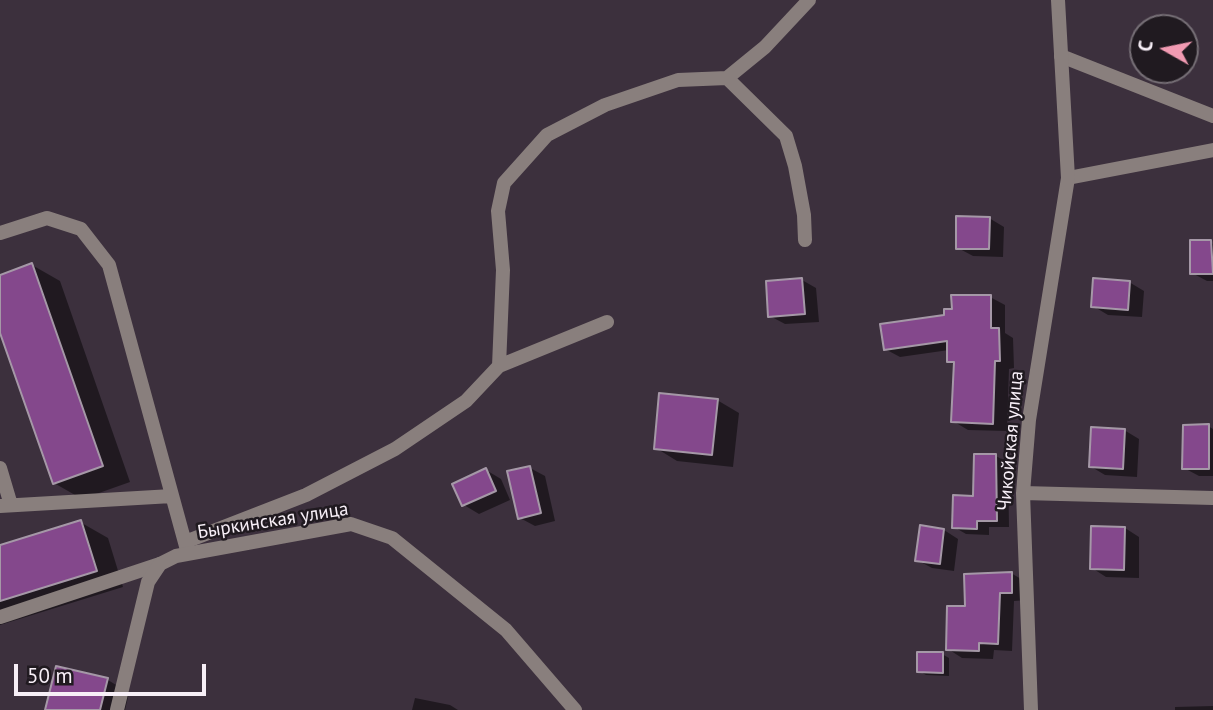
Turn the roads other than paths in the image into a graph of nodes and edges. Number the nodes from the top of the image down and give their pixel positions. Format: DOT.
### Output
graph roads {
  1 [pos="809,0"];
  2 [pos="1058,0"];
  3 [pos="1061,56"];
  4 [pos="727,78"];
  5 [pos="1213,116"];
  6 [pos="1213,150"];
  7 [pos="1068,178"];
  8 [pos="0,233"];
  9 [pos="804,240"];
  10 [pos="607,322"];
  11 [pos="499,366"];
  12 [pos="0,468"];
  13 [pos="1023,493"];
  14 [pos="172,496"];
  15 [pos="1213,498"];
  16 [pos="5,505"];
  17 [pos="186,548"];
  18 [pos="160,564"];
  19 [pos="0,617"];
  20 [pos="117,710"];
  21 [pos="575,710"];
  22 [pos="1031,710"];
  1 -- 4 [label="street"];
  2 -- 3 [label="street, Чикойская улица"];
  3 -- 5 [label="street"];
  3 -- 7 [label="street, Чикойская улица"];
  4 -- 9 [label="street"];
  4 -- 11 [label="street"];
  6 -- 7 [label="street"];
  7 -- 13 [label="street, Чикойская улица"];
  8 -- 14 [label="street"];
  10 -- 11 [label="street"];
  11 -- 17 [label="street"];
  12 -- 16 [label="street"];
  13 -- 15 [label="street"];
  13 -- 22 [label="street, Чикойская улица"];
  14 -- 16 [label="street"];
  14 -- 17 [label="street"];
  17 -- 18 [label="street, Быркинская улица"];
  17 -- 21 [label="street, Быркинская улица"];
  18 -- 19 [label="street, Быркинская улица"];
  18 -- 20 [label="street"];
}
